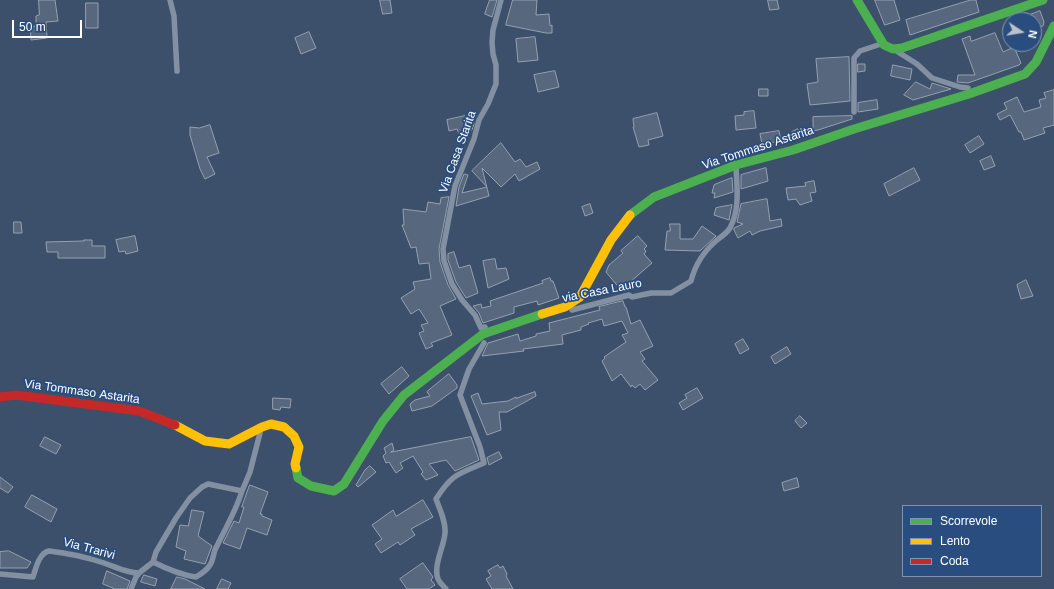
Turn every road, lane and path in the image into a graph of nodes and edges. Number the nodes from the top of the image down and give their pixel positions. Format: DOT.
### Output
graph roads {
  1 [pos="170,0"];
  2 [pos="501,0"];
  3 [pos="857,0"];
  4 [pos="1043,0"];
  5 [pos="1054,26"];
  6 [pos="883,44"];
  7 [pos="893,49"];
  8 [pos="177,71"];
  9 [pos="1012,80"];
  10 [pos="854,112"];
  11 [pos="736,165"];
  12 [pos="550,312"];
  13 [pos="510,318"];
  14 [pos="483,334"];
  15 [pos="0,397"];
  16 [pos="262,427"];
  17 [pos="242,491"];
  18 [pos="152,562"];
  19 [pos="139,572"];
  20 [pos="0,574"];
  21 [pos="131,589"];
  22 [pos="446,589"];
  1 -- 8 [label="lane"];
  2 -- 13 [label="lane, Via Casa Starita"];
  3 -- 6 [label="main road"];
  4 -- 7 [label="main road"];
  5 -- 9 [label="main road, Via Tommaso Astarita"];
  6 -- 7 [label="main road"];
  6 -- 10 [label="lane"];
  7 -- 9 [label="lane"];
  9 -- 11 [label="main road, Via Tommaso Astarita"];
  11 -- 12 [label="main road, Via Tommaso Astarita"];
  11 -- 12 [label="lane, via Casa Lauro"];
  12 -- 14 [label="main road, Via Tommaso Astarita"];
  14 -- 16 [label="main road, Via Tommaso Astarita"];
  14 -- 22 [label="lane"];
  15 -- 16 [label="main road, Via Tommaso Astarita"];
  16 -- 17 [label="lane"];
  17 -- 18 [label="lane"];
  17 -- 18 [label="lane"];
  18 -- 19 [label="lane"];
  19 -- 20 [label="lane, Via Trarivi"];
  19 -- 21 [label="lane"];
}
